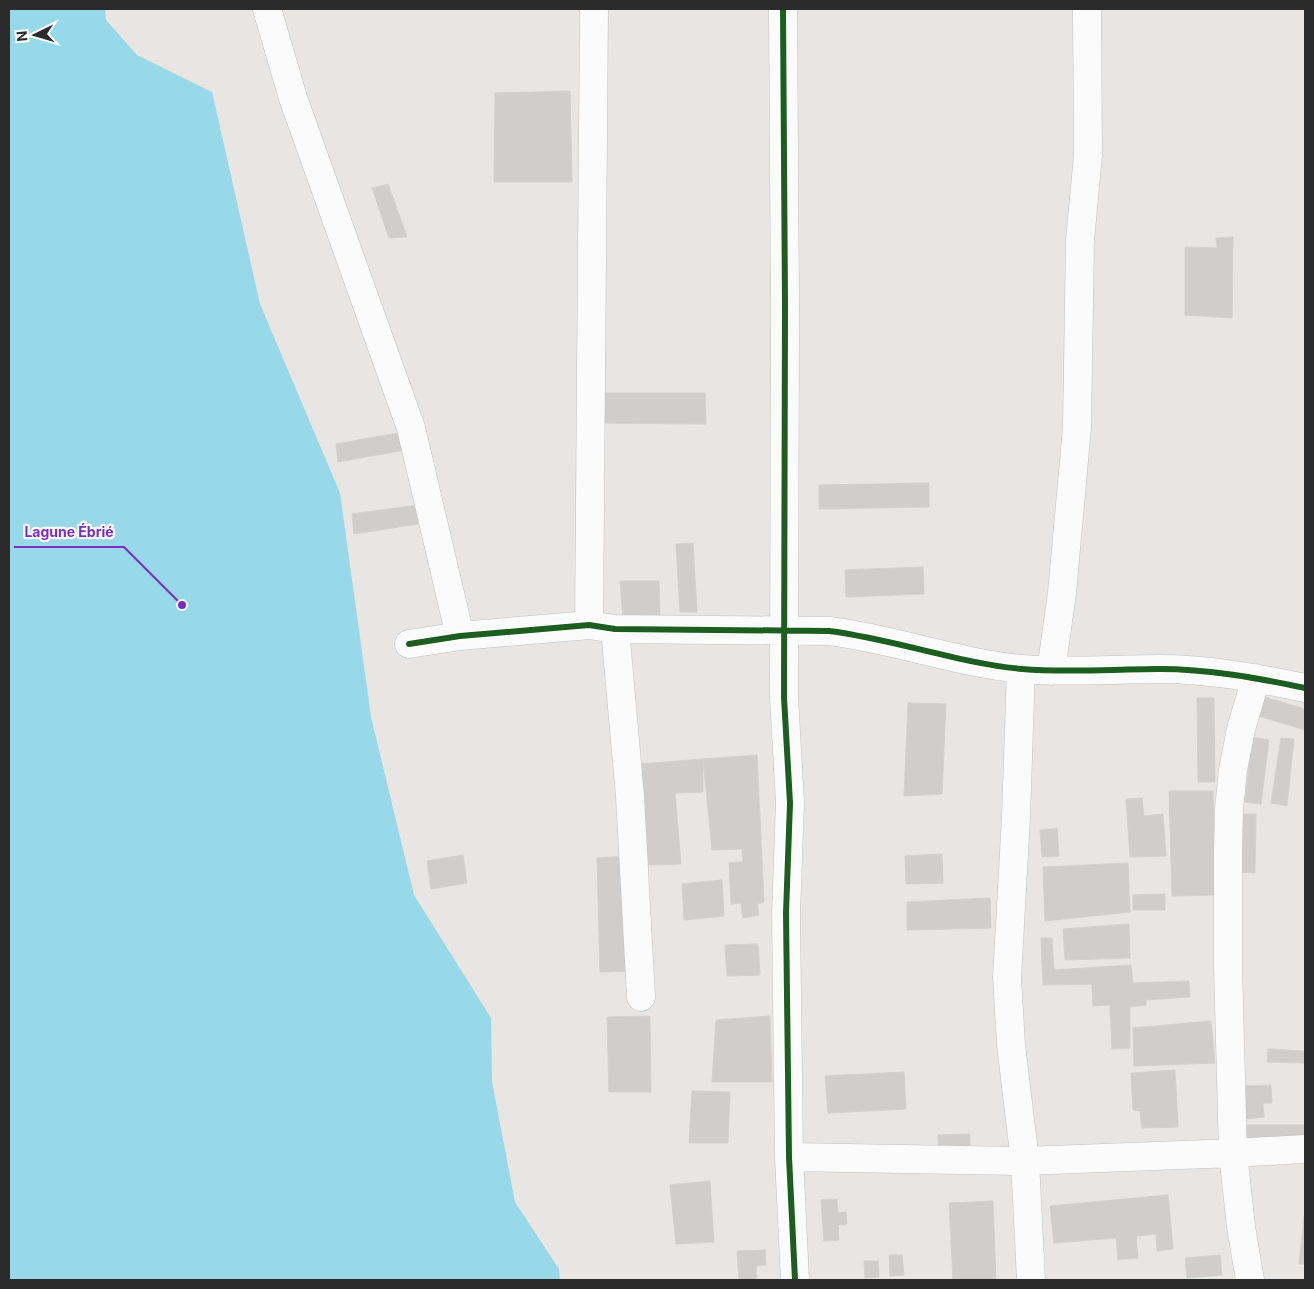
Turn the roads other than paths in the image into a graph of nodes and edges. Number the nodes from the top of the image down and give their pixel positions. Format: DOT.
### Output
graph roads {
  1 [pos="268,9"];
  2 [pos="594,9"];
  3 [pos="783,9"];
  4 [pos="1087,9"];
  5 [pos="602,627"];
  6 [pos="785,630"];
  7 [pos="460,636"];
  8 [pos="409,644"];
  9 [pos="1021,669"];
  10 [pos="1051,671"];
  11 [pos="1256,678"];
  12 [pos="1305,688"];
  13 [pos="641,997"];
  14 [pos="1305,1148"];
  15 [pos="1232,1153"];
  16 [pos="789,1157"];
  17 [pos="1025,1161"];
  18 [pos="794,1280"];
  19 [pos="1031,1280"];
  20 [pos="1250,1280"];
  1 -- 7 [label="street"];
  2 -- 5 [label="street"];
  3 -- 6 [label="street"];
  4 -- 10 [label="street"];
  5 -- 6 [label="street"];
  5 -- 7 [label="street"];
  5 -- 13 [label="street"];
  6 -- 9 [label="street"];
  6 -- 16 [label="street"];
  7 -- 8 [label="street"];
  9 -- 10 [label="street"];
  9 -- 17 [label="street"];
  10 -- 11 [label="street"];
  11 -- 12 [label="street"];
  11 -- 15 [label="street"];
  14 -- 15 [label="street"];
  15 -- 17 [label="street"];
  15 -- 20 [label="street"];
  16 -- 17 [label="street"];
  16 -- 18 [label="street"];
  17 -- 19 [label="street"];
}
